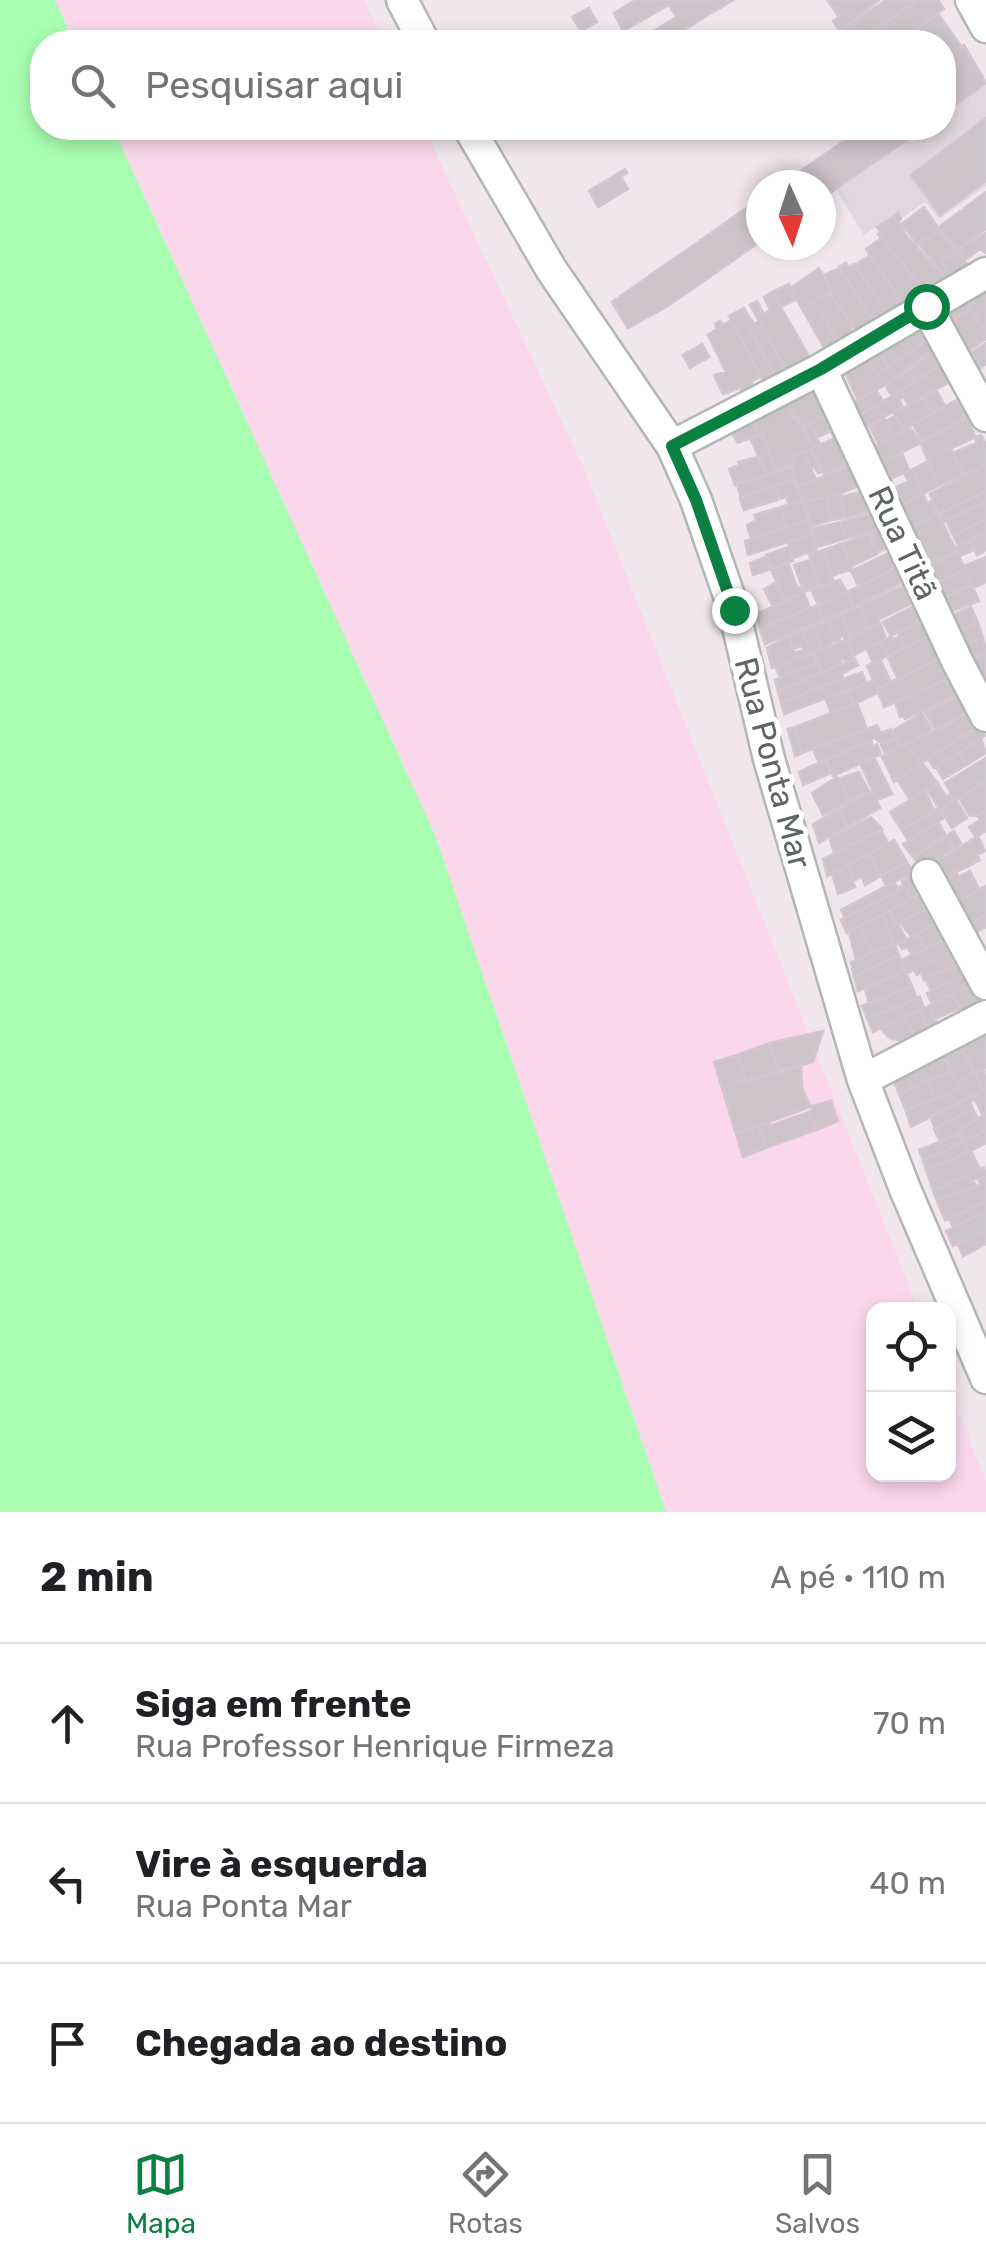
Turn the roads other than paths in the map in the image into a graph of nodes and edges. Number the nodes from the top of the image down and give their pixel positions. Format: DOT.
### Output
graph roads {
  1 [pos="402,0"];
  2 [pos="971,0"];
  3 [pos="986,27"];
  4 [pos="418,30"];
  5 [pos="476,140"];
  6 [pos="986,273"];
  7 [pos="926,306"];
  8 [pos="821,369"];
  9 [pos="986,416"];
  10 [pos="672,446"];
  11 [pos="986,716"];
  12 [pos="928,875"];
  13 [pos="986,984"];
  14 [pos="986,1016"];
  15 [pos="863,1080"];
  16 [pos="986,1378"];
  1 -- 4 [label="street"];
  2 -- 3 [label="street"];
  5 -- 10 [label="street, Rua Ponta Mar"];
  6 -- 7 [label="street"];
  7 -- 8 [label="street"];
  7 -- 9 [label="street"];
  8 -- 10 [label="street"];
  8 -- 11 [label="street, Rua Titã"];
  10 -- 15 [label="street, Rua Ponta Mar"];
  12 -- 13 [label="street"];
  14 -- 15 [label="street"];
  15 -- 16 [label="street, Rua Ponta Mar"];
}
